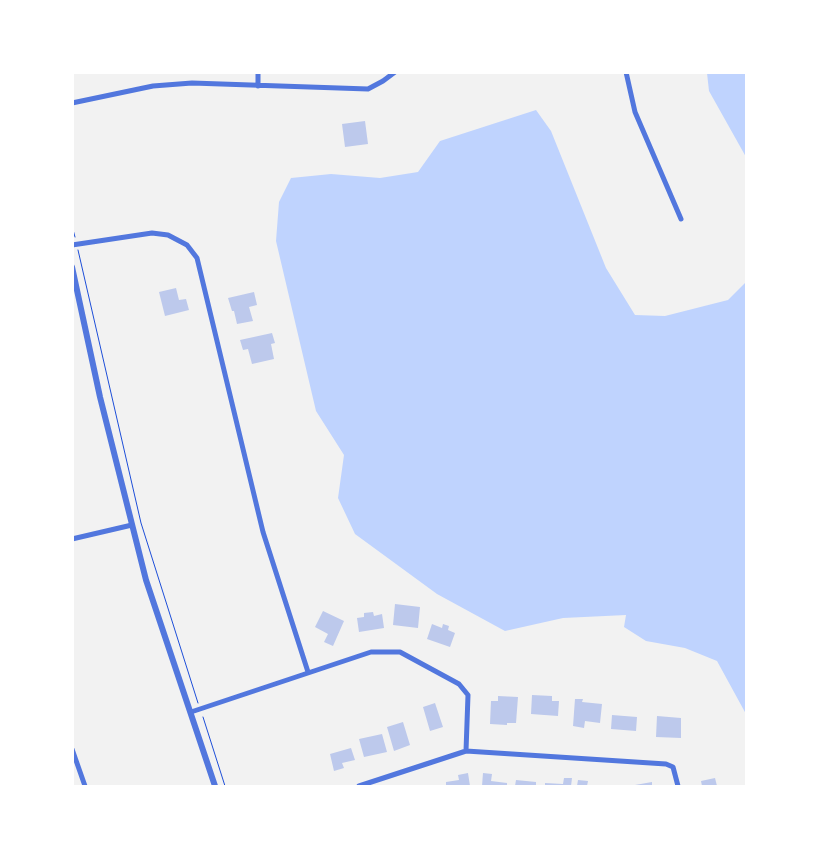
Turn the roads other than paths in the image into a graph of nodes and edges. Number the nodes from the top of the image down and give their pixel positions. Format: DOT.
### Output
graph roads {
  1 [pos="258,72"];
  2 [pos="395,72"];
  3 [pos="626,72"];
  4 [pos="258,86"];
  5 [pos="72,103"];
  6 [pos="682,219"];
  7 [pos="72,245"];
  8 [pos="72,267"];
  9 [pos="132,524"];
  10 [pos="72,539"];
  11 [pos="308,672"];
  12 [pos="191,712"];
  13 [pos="72,749"];
  14 [pos="466,751"];
  15 [pos="85,786"];
  16 [pos="215,786"];
  17 [pos="359,786"];
  18 [pos="678,786"];
  1 -- 4 [label="street"];
  2 -- 4 [label="street"];
  3 -- 6 [label="street"];
  4 -- 5 [label="street"];
  7 -- 11 [label="street"];
  8 -- 9 [label="street"];
  9 -- 10 [label="street"];
  9 -- 12 [label="street"];
  11 -- 12 [label="street"];
  11 -- 14 [label="street"];
  12 -- 16 [label="street"];
  13 -- 15 [label="street"];
  14 -- 17 [label="street"];
  14 -- 18 [label="street"];
}
